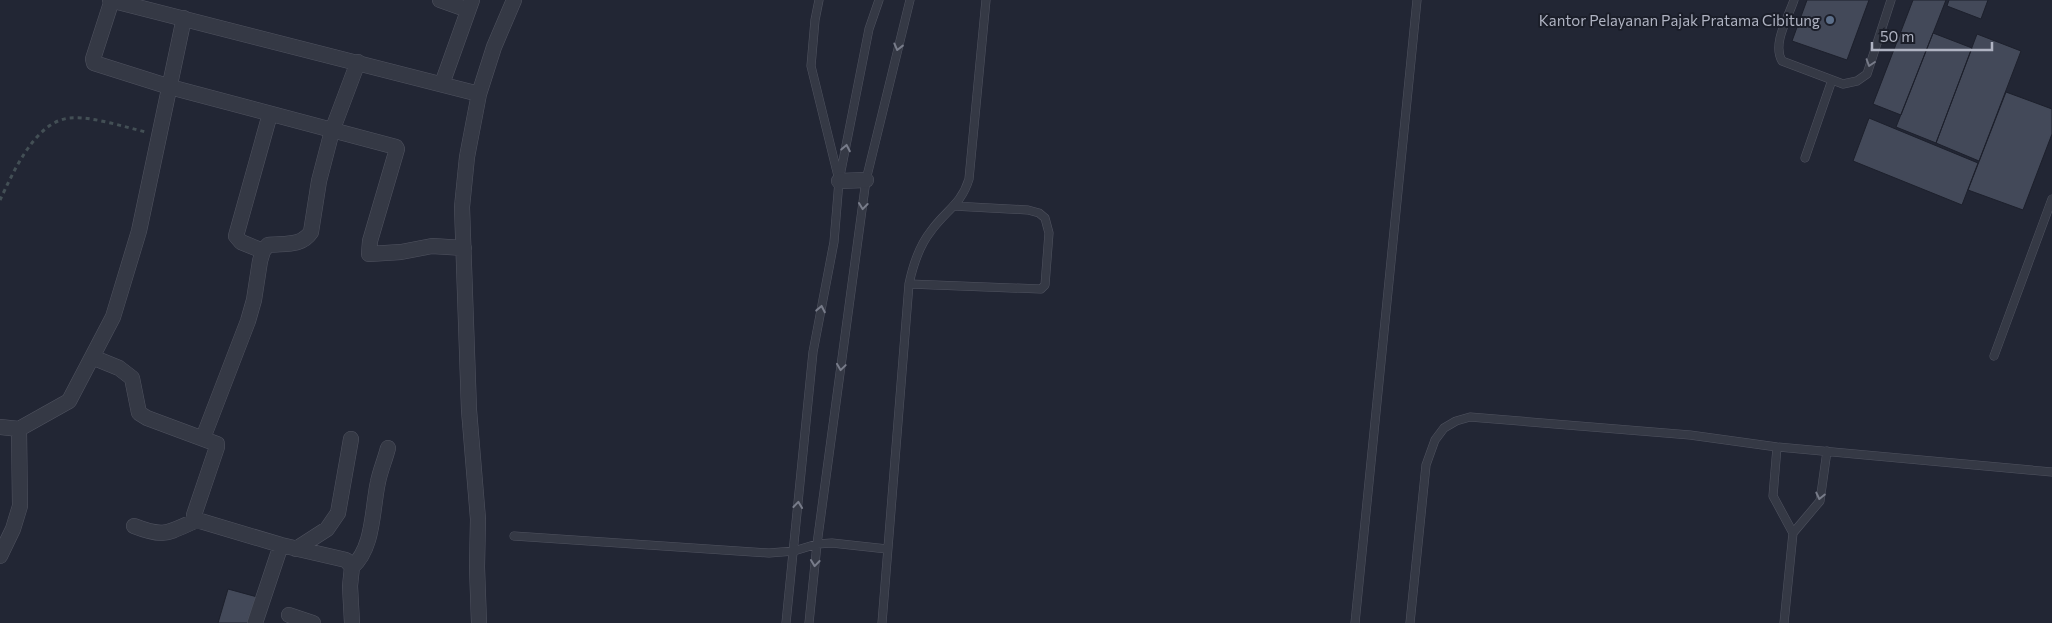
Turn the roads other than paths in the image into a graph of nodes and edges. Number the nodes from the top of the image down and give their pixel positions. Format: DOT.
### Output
graph roads {
  1 [pos="111,0"];
  2 [pos="440,0"];
  3 [pos="514,0"];
  4 [pos="819,0"];
  5 [pos="879,0"];
  6 [pos="910,0"];
  7 [pos="986,0"];
  8 [pos="1417,0"];
  9 [pos="1794,0"];
  10 [pos="1891,0"];
  11 [pos="470,5"];
  12 [pos="184,18"];
  13 [pos="358,62"];
  14 [pos="1832,80"];
  15 [pos="442,84"];
  16 [pos="170,87"];
  17 [pos="479,94"];
  18 [pos="270,114"];
  19 [pos="332,131"];
  20 [pos="1805,158"];
  21 [pos="866,180"];
  22 [pos="839,181"];
  23 [pos="2052,199"];
  24 [pos="953,206"];
  25 [pos="464,248"];
  26 [pos="263,250"];
  27 [pos="909,284"];
  28 [pos="1994,356"];
  29 [pos="92,358"];
  30 [pos="0,428"];
  31 [pos="19,430"];
  32 [pos="203,438"];
  33 [pos="351,438"];
  34 [pos="1778,447"];
  35 [pos="388,448"];
  36 [pos="1826,451"];
  37 [pos="2052,472"];
  38 [pos="197,520"];
  39 [pos="134,526"];
  40 [pos="1794,533"];
  41 [pos="514,536"];
  42 [pos="817,544"];
  43 [pos="281,546"];
  44 [pos="296,549"];
  45 [pos="887,549"];
  46 [pos="794,551"];
  47 [pos="0,556"];
  48 [pos="352,567"];
  49 [pos="289,615"];
  50 [pos="255,623"];
  51 [pos="313,623"];
  52 [pos="352,623"];
  53 [pos="479,623"];
  54 [pos="786,623"];
  55 [pos="809,623"];
  56 [pos="882,623"];
  57 [pos="1355,623"];
  58 [pos="1410,623"];
  59 [pos="1784,623"];
  1 -- 12 [label="street"];
  1 -- 16 [label="street"];
  2 -- 11 [label="street"];
  3 -- 17 [label="street"];
  4 -- 22 [label="lane"];
  22 -- 5 [label="lane, one-way"];
  6 -- 21 [label="lane, one-way"];
  7 -- 24 [label="lane"];
  8 -- 57 [label="lane"];
  9 -- 14 [label="lane"];
  10 -- 14 [label="lane, one-way"];
  11 -- 15 [label="street"];
  12 -- 13 [label="street"];
  12 -- 16 [label="street"];
  13 -- 15 [label="street"];
  13 -- 19 [label="street"];
  14 -- 20 [label="lane"];
  15 -- 17 [label="street"];
  16 -- 18 [label="street"];
  16 -- 29 [label="street"];
  17 -- 25 [label="street"];
  18 -- 19 [label="street"];
  18 -- 26 [label="street"];
  19 -- 25 [label="street"];
  19 -- 26 [label="street"];
  21 -- 22 [label="street"];
  21 -- 42 [label="lane, one-way"];
  46 -- 22 [label="lane, one-way"];
  23 -- 28 [label="lane"];
  24 -- 27 [label="lane"];
  24 -- 27 [label="lane"];
  25 -- 53 [label="street"];
  26 -- 32 [label="street"];
  27 -- 45 [label="lane"];
  29 -- 31 [label="street"];
  29 -- 32 [label="street"];
  30 -- 31 [label="street"];
  31 -- 47 [label="street"];
  32 -- 38 [label="street"];
  33 -- 44 [label="street"];
  34 -- 36 [label="lane"];
  34 -- 40 [label="lane"];
  34 -- 58 [label="lane"];
  35 -- 48 [label="street"];
  36 -- 37 [label="lane"];
  36 -- 40 [label="lane, one-way"];
  38 -- 39 [label="street"];
  38 -- 43 [label="street"];
  40 -- 59 [label="lane"];
  41 -- 46 [label="lane"];
  42 -- 45 [label="lane"];
  42 -- 46 [label="lane"];
  42 -- 55 [label="lane, one-way"];
  43 -- 44 [label="street"];
  43 -- 50 [label="street"];
  44 -- 48 [label="street"];
  45 -- 56 [label="lane"];
  46 -- 54 [label="lane"];
  48 -- 52 [label="street"];
  49 -- 51 [label="street"];
}
